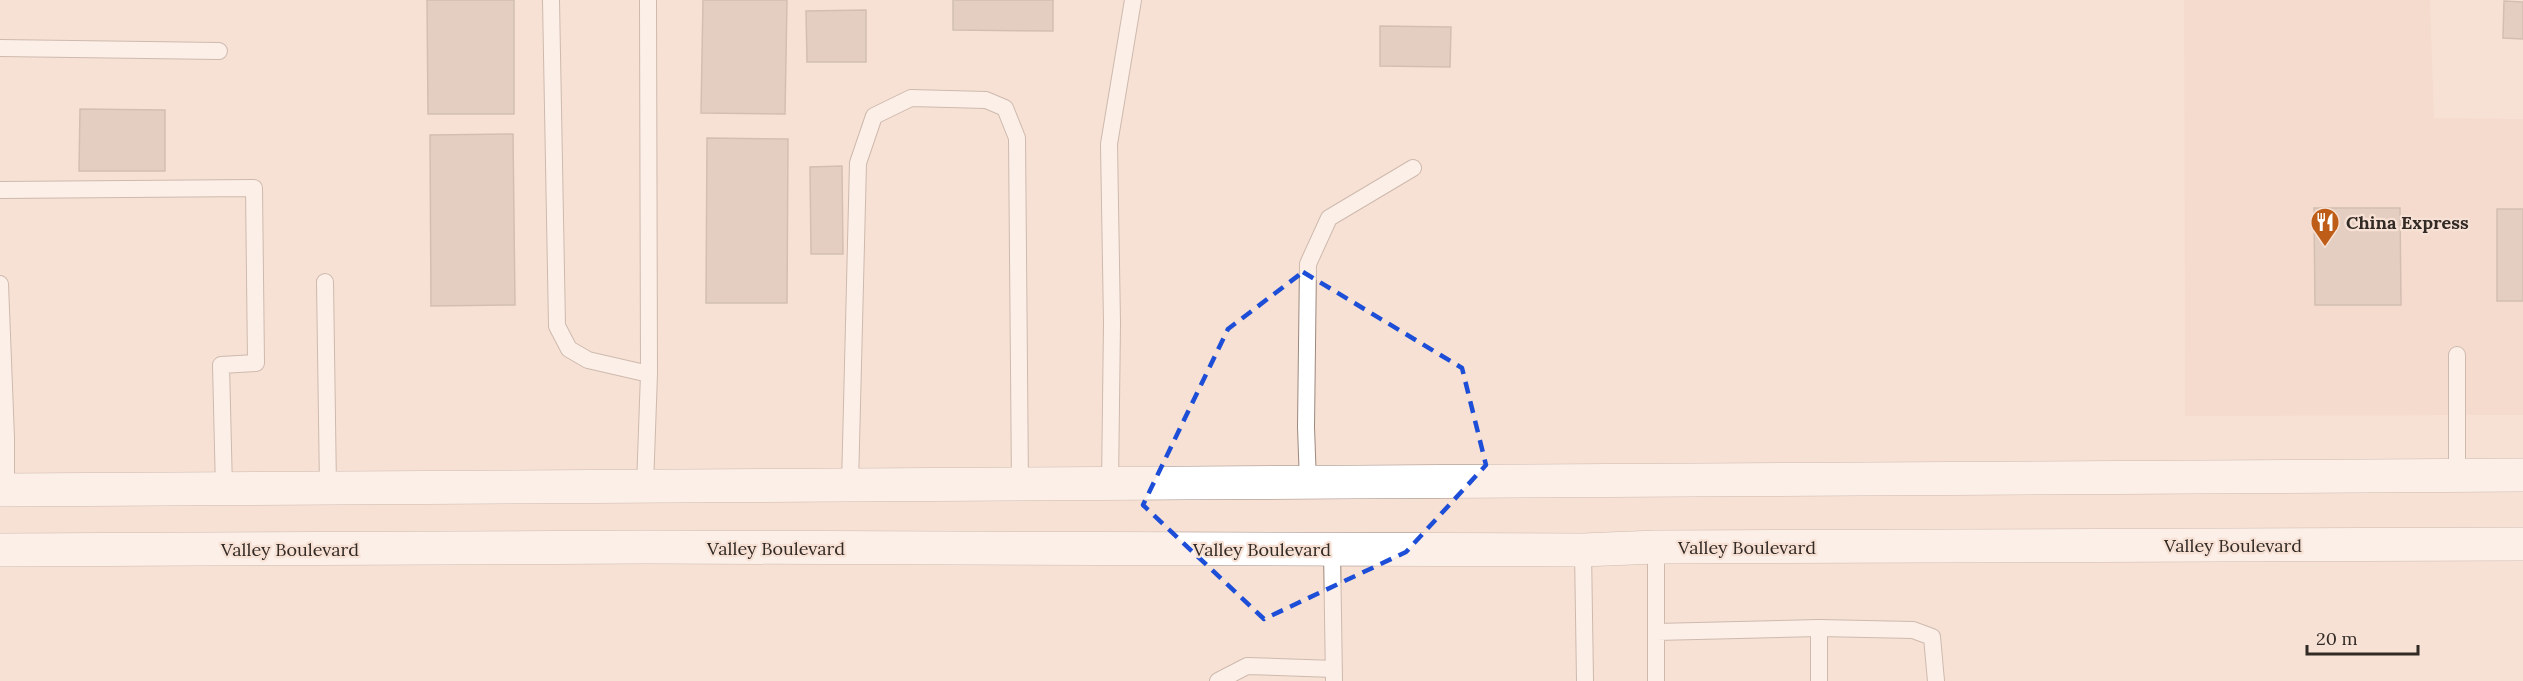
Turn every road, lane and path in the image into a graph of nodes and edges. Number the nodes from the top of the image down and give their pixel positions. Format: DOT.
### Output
graph roads {
  1 [pos="551,0"];
  2 [pos="648,0"];
  3 [pos="1133,0"];
  4 [pos="0,48"];
  5 [pos="219,51"];
  6 [pos="1413,168"];
  7 [pos="0,190"];
  8 [pos="326,282"];
  9 [pos="0,284"];
  10 [pos="2457,355"];
  11 [pos="649,374"];
  12 [pos="2523,475"];
  13 [pos="2457,476"];
  14 [pos="1308,483"];
  15 [pos="1020,484"];
  16 [pos="1110,484"];
  17 [pos="850,485"];
  18 [pos="645,486"];
  19 [pos="328,488"];
  20 [pos="224,489"];
  21 [pos="3,490"];
  22 [pos="2523,544"];
  23 [pos="1656,547"];
  24 [pos="1332,549"];
  25 [pos="0,550"];
  26 [pos="1583,550"];
  27 [pos="1819,628"];
  28 [pos="1656,632"];
  29 [pos="1334,675"];
  30 [pos="1218,681"];
  31 [pos="1585,681"];
  32 [pos="1656,681"];
  33 [pos="1819,681"];
  34 [pos="1936,681"];
  1 -- 11 [label="lane"];
  2 -- 11 [label="lane"];
  3 -- 16 [label="lane"];
  4 -- 5 [label="lane"];
  6 -- 14 [label="lane"];
  7 -- 20 [label="lane"];
  8 -- 19 [label="lane"];
  9 -- 21 [label="lane"];
  10 -- 13 [label="lane"];
  11 -- 18 [label="lane"];
  12 -- 13 [label="main road"];
  13 -- 14 [label="main road"];
  14 -- 16 [label="main road"];
  15 -- 16 [label="main road"];
  15 -- 17 [label="main road"];
  15 -- 17 [label="lane"];
  17 -- 18 [label="main road"];
  18 -- 19 [label="main road"];
  19 -- 20 [label="main road"];
  20 -- 21 [label="main road"];
  22 -- 23 [label="main road, Valley Boulevard"];
  23 -- 26 [label="main road, Valley Boulevard"];
  23 -- 28 [label="lane"];
  24 -- 25 [label="main road, Valley Boulevard"];
  24 -- 26 [label="main road, Valley Boulevard"];
  24 -- 29 [label="lane"];
  26 -- 31 [label="lane"];
  27 -- 28 [label="lane"];
  27 -- 33 [label="lane"];
  27 -- 34 [label="lane"];
  28 -- 32 [label="lane"];
  29 -- 30 [label="lane"];
}
